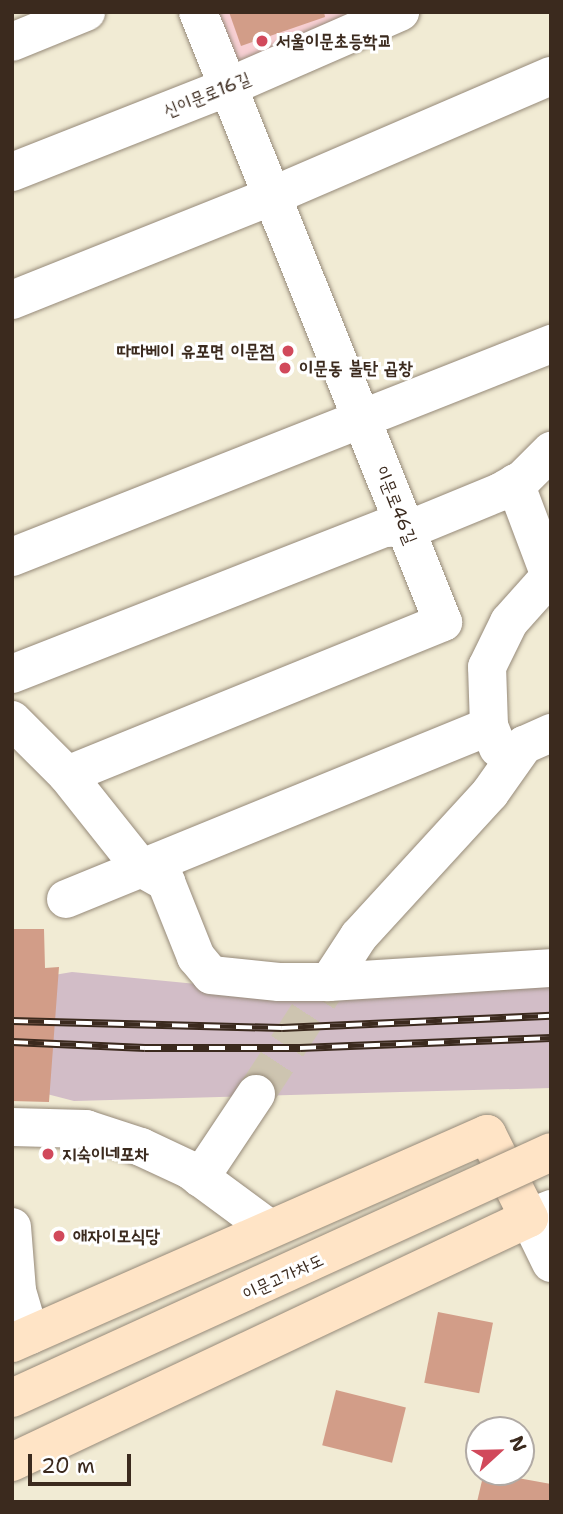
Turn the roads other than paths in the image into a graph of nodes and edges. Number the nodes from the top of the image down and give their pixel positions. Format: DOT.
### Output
graph roads {
  1 [pos="86,12"];
  2 [pos="198,12"];
  3 [pos="400,12"];
  4 [pos="12,42"];
  5 [pos="551,76"];
  6 [pos="228,87"];
  7 [pos="12,172"];
  8 [pos="272,196"];
  9 [pos="12,300"];
  10 [pos="551,344"];
  11 [pos="361,418"];
  12 [pos="551,451"];
  13 [pos="515,484"];
  14 [pos="405,528"];
  15 [pos="12,557"];
  16 [pos="551,576"];
  17 [pos="12,674"];
  18 [pos="12,720"];
  19 [pos="489,726"];
  20 [pos="551,733"];
  21 [pos="506,769"];
  22 [pos="67,775"];
  23 [pos="141,868"];
  24 [pos="66,899"];
  25 [pos="551,968"];
  26 [pos="329,982"];
  27 [pos="256,1094"];
  28 [pos="12,1127"];
  29 [pos="551,1152"];
  30 [pos="200,1178"];
  31 [pos="540,1214"];
  32 [pos="12,1227"];
  33 [pos="270,1229"];
  34 [pos="551,1262"];
  35 [pos="21,1339"];
  36 [pos="12,1398"];
  37 [pos="12,1462"];
  1 -- 4 [label="street"];
  2 -- 6 [label="street, 이문로46길"];
  3 -- 6 [label="street, 신이문로16길"];
  5 -- 8 [label="street"];
  6 -- 7 [label="street, 신이문로16길"];
  6 -- 8 [label="street, 이문로46길"];
  8 -- 9 [label="street"];
  8 -- 11 [label="street, 이문로46길"];
  10 -- 11 [label="street"];
  11 -- 14 [label="street, 이문로46길"];
  11 -- 15 [label="street"];
  12 -- 13 [label="street"];
  13 -- 14 [label="street"];
  13 -- 16 [label="street"];
  14 -- 17 [label="street"];
  14 -- 22 [label="street, 이문로46길"];
  16 -- 19 [label="street"];
  18 -- 22 [label="street"];
  19 -- 21 [label="street"];
  19 -- 23 [label="street"];
  20 -- 21 [label="street"];
  21 -- 26 [label="street"];
  22 -- 23 [label="street"];
  23 -- 24 [label="street"];
  23 -- 26 [label="street"];
  25 -- 26 [label="street"];
  27 -- 30 [label="street"];
  28 -- 30 [label="street"];
  29 -- 36 [label="street, 이문고가차도, bridge"];
  30 -- 33 [label="street"];
  31 -- 33 [label="street"];
  31 -- 34 [label="street"];
  31 -- 37 [label="street"];
  32 -- 35 [label="street"];
  33 -- 35 [label="street"];
}
